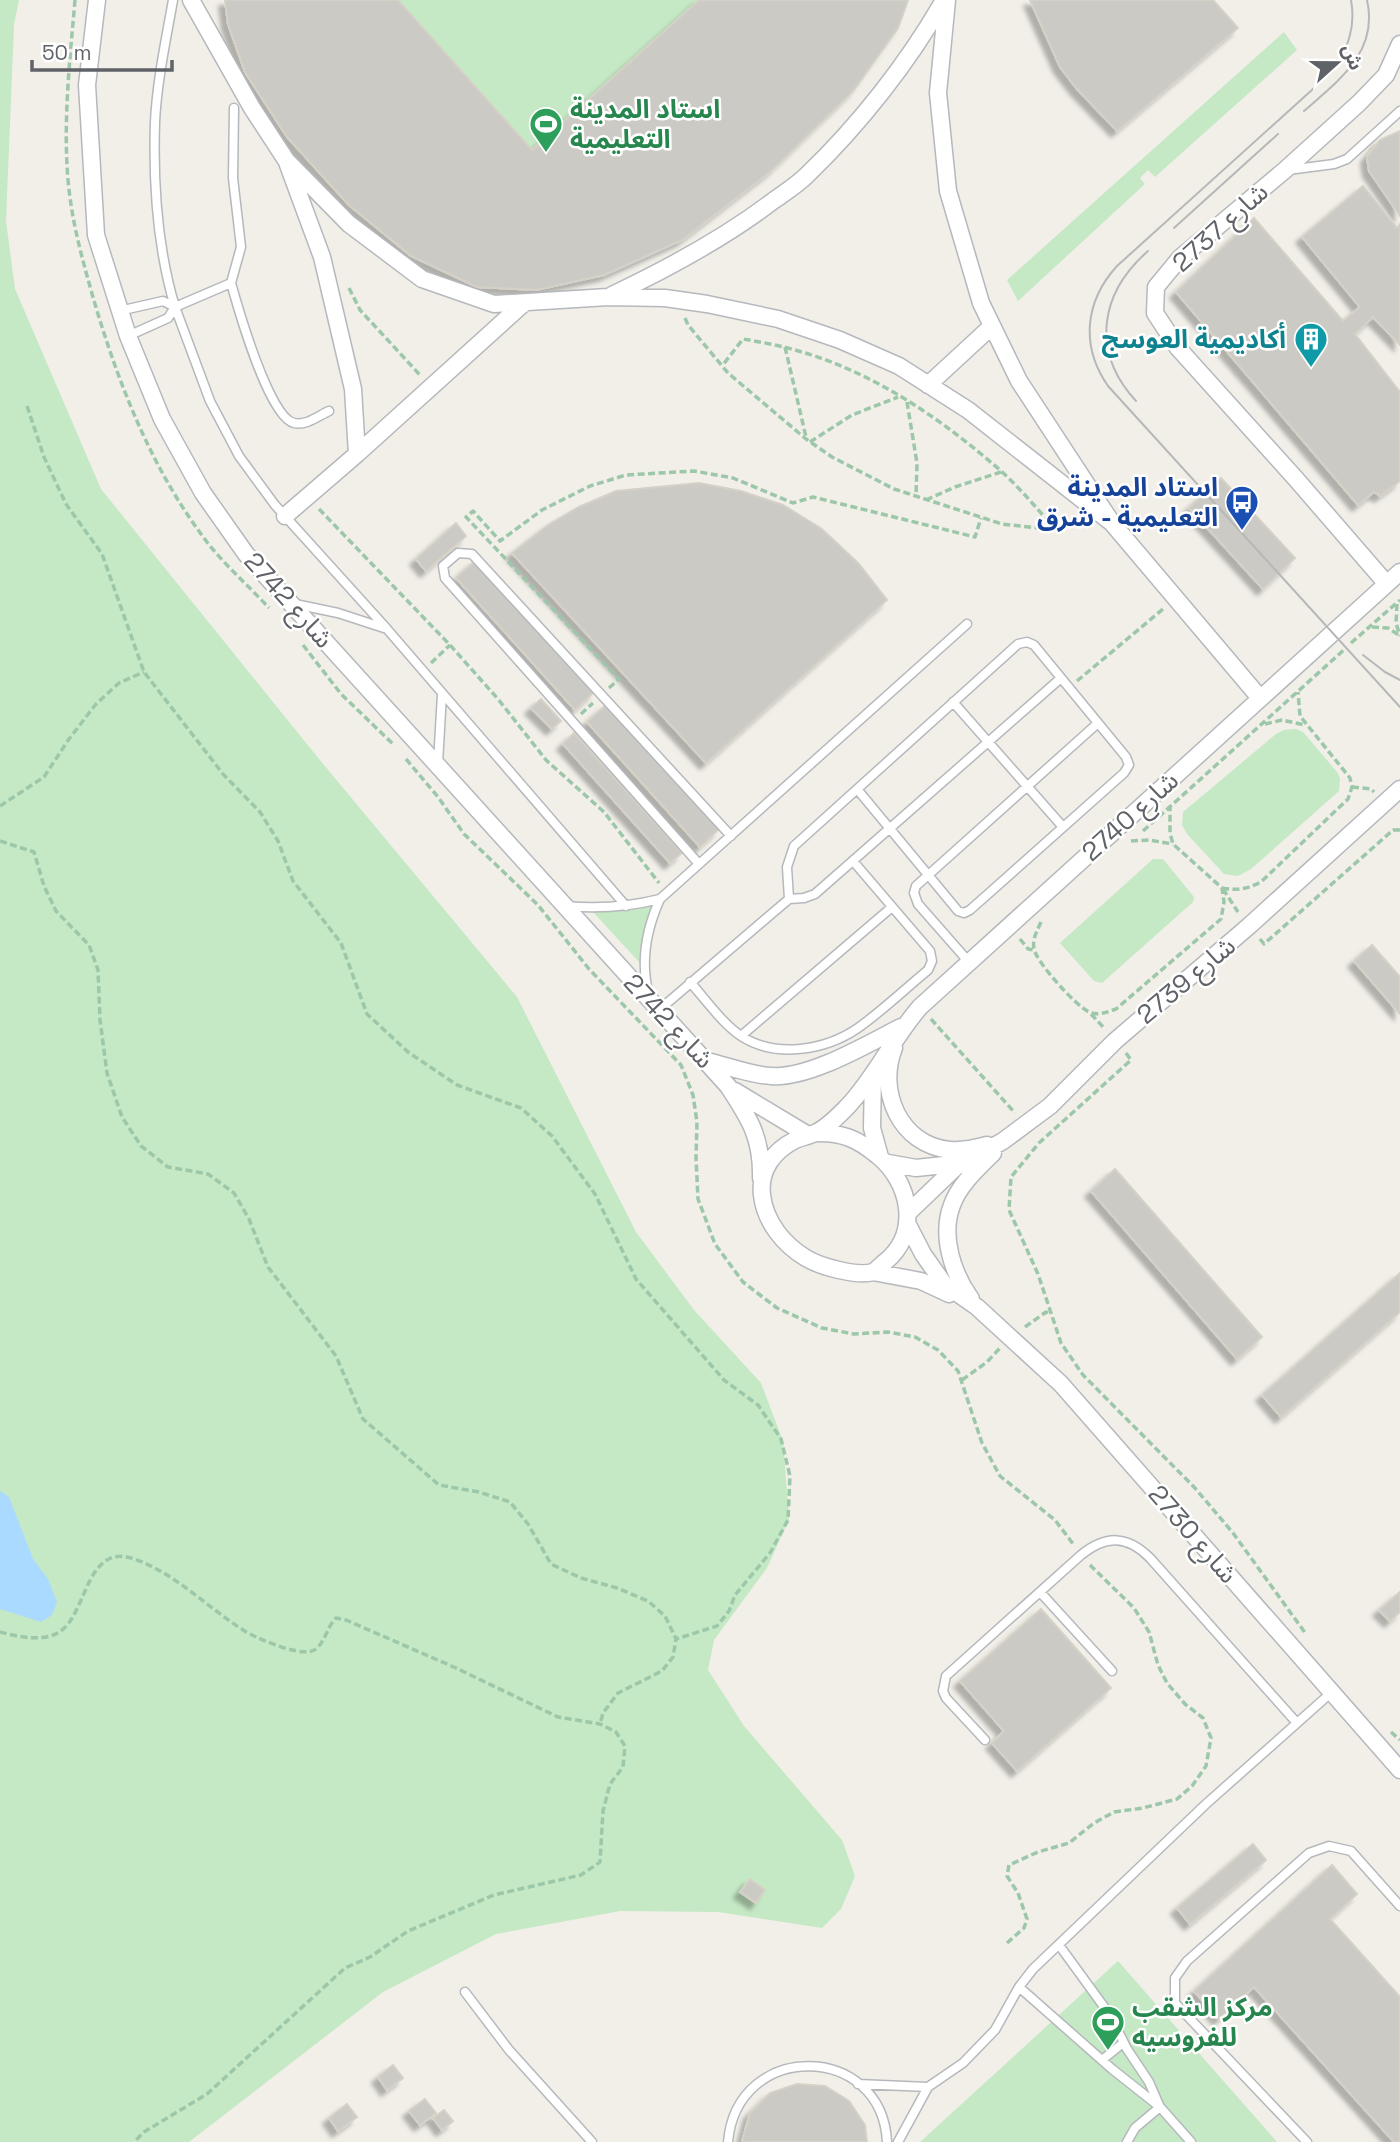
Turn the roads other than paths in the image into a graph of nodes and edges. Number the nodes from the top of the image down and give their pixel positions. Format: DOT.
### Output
graph roads {
  1 [pos="97,0"];
  2 [pos="173,0"];
  3 [pos="191,0"];
  4 [pos="946,0"];
  5 [pos="1400,44"];
  6 [pos="234,108"];
  7 [pos="1400,111"];
  8 [pos="286,160"];
  9 [pos="1285,170"];
  10 [pos="231,283"];
  11 [pos="608,297"];
  12 [pos="524,303"];
  13 [pos="175,306"];
  14 [pos="119,311"];
  15 [pos="992,326"];
  16 [pos="128,336"];
  17 [pos="928,385"];
  18 [pos="329,411"];
  19 [pos="357,454"];
  20 [pos="285,516"];
  21 [pos="1112,523"];
  22 [pos="1400,572"];
  23 [pos="1386,583"];
  24 [pos="292,603"];
  25 [pos="967,624"];
  26 [pos="387,629"];
  27 [pos="1061,678"];
  28 [pos="442,694"];
  29 [pos="1260,698"];
  30 [pos="953,702"];
  31 [pos="1098,723"];
  32 [pos="989,743"];
  33 [pos="438,763"];
  34 [pos="1027,785"];
  35 [pos="857,789"];
  36 [pos="1400,789"];
  37 [pos="1063,827"];
  38 [pos="891,830"];
  39 [pos="731,836"];
  40 [pos="853,861"];
  41 [pos="699,864"];
  42 [pos="927,874"];
  43 [pos="663,897"];
  44 [pos="789,899"];
  45 [pos="563,905"];
  46 [pos="626,906"];
  47 [pos="892,906"];
  48 [pos="968,961"];
  49 [pos="690,982"];
  50 [pos="656,1007"];
  51 [pos="903,1026"];
  52 [pos="741,1036"];
  53 [pos="707,1061"];
  54 [pos="873,1071"];
  55 [pos="728,1086"];
  56 [pos="812,1134"];
  57 [pos="1003,1142"];
  58 [pos="884,1160"];
  59 [pos="965,1163"];
  60 [pos="761,1178"];
  61 [pos="907,1218"];
  62 [pos="873,1272"];
  63 [pos="977,1307"];
  64 [pos="1040,1592"];
  65 [pos="1112,1671"];
  66 [pos="1333,1691"];
  67 [pos="1297,1723"];
  68 [pos="985,1740"];
  69 [pos="1400,1770"];
  70 [pos="1400,1906"];
  71 [pos="1059,1945"];
  72 [pos="1019,1987"];
  73 [pos="465,1992"];
  74 [pos="1124,2043"];
  75 [pos="1102,2060"];
  76 [pos="858,2084"];
  77 [pos="928,2087"];
  78 [pos="1160,2107"];
  79 [pos="592,2142"];
  80 [pos="727,2142"];
  81 [pos="887,2142"];
  82 [pos="898,2142"];
  83 [pos="1127,2142"];
  84 [pos="1191,2142"];
  85 [pos="1307,2142"];
  1 -- 14 [label="street, شارع 2742"];
  2 -- 13 [label="lane"];
  3 -- 8 [label="street"];
  4 -- 11 [label="street"];
  4 -- 15 [label="street"];
  5 -- 9 [label="street, شارع 2737"];
  6 -- 10 [label="lane"];
  7 -- 9 [label="lane"];
  8 -- 12 [label="street"];
  8 -- 19 [label="street"];
  9 -- 23 [label="street, شارع 2737"];
  10 -- 13 [label="lane"];
  10 -- 18 [label="lane"];
  11 -- 12 [label="street"];
  11 -- 17 [label="street"];
  12 -- 19 [label="street"];
  13 -- 14 [label="lane"];
  13 -- 16 [label="lane"];
  13 -- 20 [label="lane"];
  14 -- 16 [label="street, شارع 2742"];
  15 -- 17 [label="street"];
  15 -- 21 [label="street"];
  16 -- 24 [label="street, شارع 2742"];
  17 -- 21 [label="street"];
  19 -- 20 [label="street"];
  20 -- 26 [label="lane"];
  21 -- 29 [label="street"];
  22 -- 23 [label="street, شارع 2740"];
  23 -- 29 [label="street, شارع 2740"];
  24 -- 26 [label="lane"];
  24 -- 33 [label="street, شارع 2742"];
  25 -- 39 [label="lane"];
  26 -- 28 [label="lane"];
  27 -- 30 [label="lane"];
  27 -- 31 [label="lane"];
  27 -- 32 [label="lane"];
  28 -- 33 [label="lane"];
  28 -- 46 [label="lane"];
  29 -- 48 [label="street, شارع 2740"];
  30 -- 32 [label="lane"];
  30 -- 35 [label="lane"];
  31 -- 34 [label="lane"];
  31 -- 37 [label="lane"];
  32 -- 34 [label="lane"];
  32 -- 38 [label="lane"];
  33 -- 45 [label="street, شارع 2742"];
  34 -- 37 [label="lane"];
  34 -- 42 [label="lane"];
  35 -- 38 [label="lane"];
  35 -- 44 [label="lane"];
  36 -- 57 [label="street, شارع 2739"];
  37 -- 42 [label="lane"];
  38 -- 40 [label="lane"];
  38 -- 42 [label="lane"];
  39 -- 41 [label="lane"];
  39 -- 41 [label="lane"];
  40 -- 44 [label="lane"];
  40 -- 47 [label="lane"];
  41 -- 43 [label="lane"];
  42 -- 48 [label="lane"];
  43 -- 46 [label="lane"];
  43 -- 50 [label="lane"];
  44 -- 49 [label="lane"];
  45 -- 46 [label="lane"];
  45 -- 50 [label="street, شارع 2742"];
  47 -- 52 [label="lane"];
  47 -- 52 [label="lane"];
  48 -- 51 [label="street, شارع 2740"];
  49 -- 50 [label="lane"];
  49 -- 52 [label="lane"];
  50 -- 53 [label="street, شارع 2742"];
  51 -- 53 [label="street"];
  51 -- 54 [label="street, شارع 2740"];
  51 -- 57 [label="street"];
  53 -- 55 [label="street, شارع 2742"];
  54 -- 56 [label="street, شارع 2740"];
  54 -- 58 [label="street"];
  55 -- 56 [label="street, شارع 2742"];
  55 -- 60 [label="street, شارع 2742"];
  56 -- 58 [label="street"];
  56 -- 60 [label="street"];
  57 -- 59 [label="street, شارع 2739"];
  57 -- 63 [label="street"];
  58 -- 59 [label="street, شارع 2739"];
  58 -- 61 [label="street"];
  59 -- 61 [label="street, شارع 2739"];
  60 -- 62 [label="street"];
  61 -- 62 [label="street"];
  61 -- 63 [label="street, شارع 2730"];
  62 -- 63 [label="street, شارع 2730"];
  63 -- 66 [label="street, شارع 2730"];
  64 -- 65 [label="lane"];
  64 -- 67 [label="lane"];
  64 -- 68 [label="lane"];
  66 -- 67 [label="lane"];
  66 -- 69 [label="street, شارع 2730"];
  67 -- 71 [label="lane"];
  70 -- 85 [label="lane"];
  71 -- 72 [label="lane"];
  71 -- 74 [label="lane"];
  72 -- 75 [label="lane"];
  72 -- 77 [label="lane"];
  73 -- 79 [label="lane"];
  74 -- 75 [label="lane"];
  74 -- 78 [label="lane"];
  75 -- 78 [label="lane"];
  76 -- 77 [label="lane"];
  76 -- 80 [label="lane"];
  76 -- 81 [label="lane"];
  77 -- 82 [label="lane"];
  78 -- 83 [label="lane"];
  78 -- 84 [label="lane"];
}
